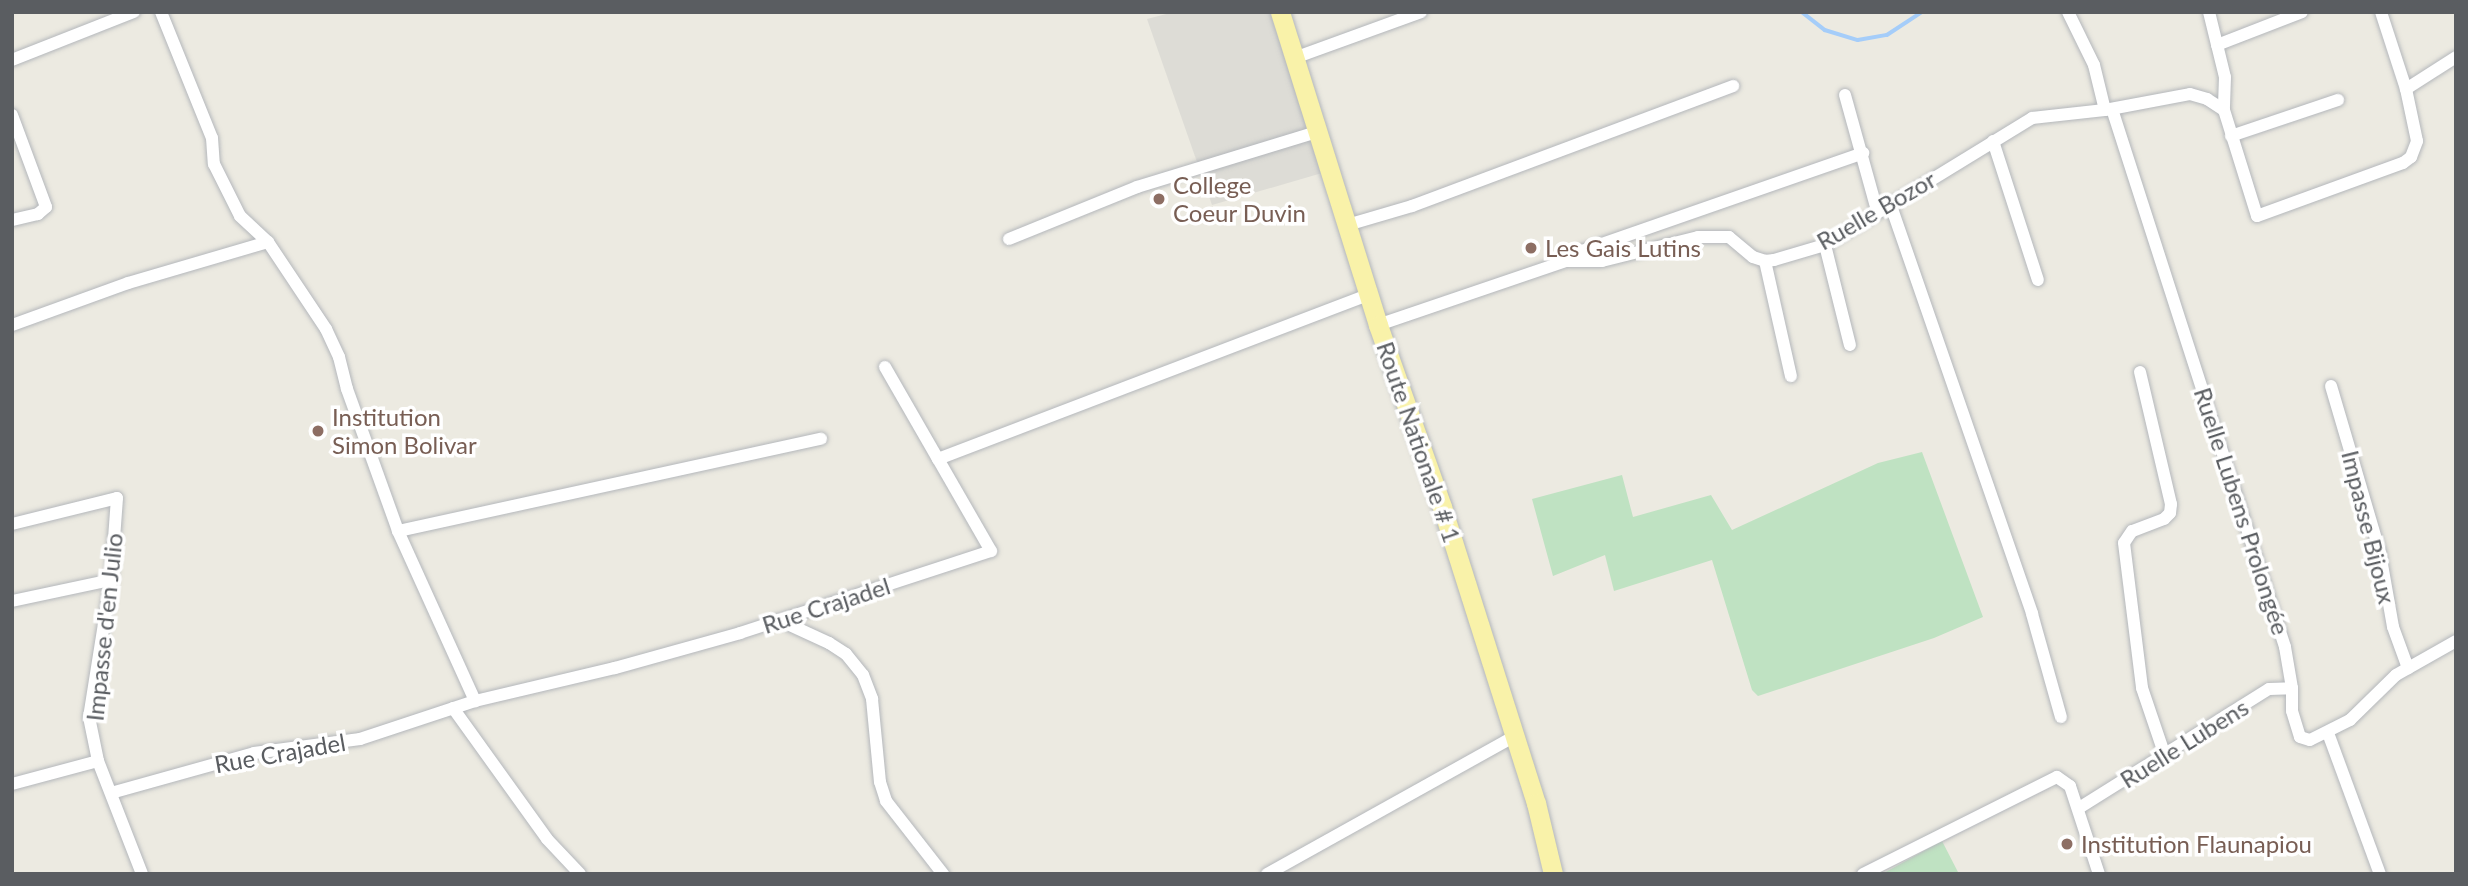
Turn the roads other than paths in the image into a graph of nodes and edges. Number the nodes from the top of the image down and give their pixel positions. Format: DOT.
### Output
graph roads {
  1 [pos="134,12"];
  2 [pos="162,12"];
  3 [pos="1280,12"];
  4 [pos="1421,12"];
  5 [pos="2068,12"];
  6 [pos="2209,12"];
  7 [pos="2302,12"];
  8 [pos="2381,12"];
  9 [pos="116,15"];
  10 [pos="2217,45"];
  11 [pos="2456,57"];
  12 [pos="1294,58"];
  13 [pos="12,60"];
  14 [pos="1733,86"];
  15 [pos="2406,89"];
  16 [pos="1845,95"];
  17 [pos="2338,100"];
  18 [pos="2108,110"];
  19 [pos="2224,110"];
  20 [pos="12,115"];
  21 [pos="1317,132"];
  22 [pos="2231,135"];
  23 [pos="1993,141"];
  24 [pos="1863,153"];
  25 [pos="1890,203"];
  26 [pos="1877,210"];
  27 [pos="12,220"];
  28 [pos="1347,225"];
  29 [pos="1009,239"];
  30 [pos="268,242"];
  31 [pos="1825,244"];
  32 [pos="1566,261"];
  33 [pos="1765,261"];
  34 [pos="2038,280"];
  35 [pos="1369,294"];
  36 [pos="1378,324"];
  37 [pos="12,325"];
  38 [pos="1850,345"];
  39 [pos="885,367"];
  40 [pos="2140,372"];
  41 [pos="1791,376"];
  42 [pos="2331,386"];
  43 [pos="821,439"];
  44 [pos="938,459"];
  45 [pos="12,524"];
  46 [pos="398,531"];
  47 [pos="111,580"];
  48 [pos="12,601"];
  49 [pos="779,620"];
  50 [pos="2456,641"];
  51 [pos="2407,668"];
  52 [pos="2292,688"];
  53 [pos="475,701"];
  54 [pos="453,708"];
  55 [pos="2060,717"];
  56 [pos="2328,733"];
  57 [pos="1515,736"];
  58 [pos="2165,756"];
  59 [pos="98,761"];
  60 [pos="12,784"];
  61 [pos="111,793"];
  62 [pos="2079,808"];
  63 [pos="142,874"];
  64 [pos="580,874"];
  65 [pos="943,874"];
  66 [pos="1267,874"];
  67 [pos="1553,874"];
  68 [pos="1863,874"];
  69 [pos="2099,874"];
  70 [pos="2380,874"];
  1 -- 9 [label="street"];
  2 -- 30 [label="street"];
  3 -- 12 [label="main road, Route Nationale # 1"];
  4 -- 12 [label="street"];
  5 -- 18 [label="street, Ruelle Lubens Prolongée"];
  6 -- 10 [label="street"];
  7 -- 10 [label="street"];
  8 -- 15 [label="street"];
  9 -- 13 [label="street"];
  10 -- 19 [label="street"];
  11 -- 15 [label="street"];
  12 -- 21 [label="main road, Route Nationale # 1"];
  14 -- 28 [label="street"];
  15 -- 22 [label="street"];
  16 -- 24 [label="street"];
  17 -- 22 [label="street"];
  18 -- 19 [label="street, Ruelle Bozor"];
  18 -- 23 [label="street, Ruelle Bozor"];
  18 -- 52 [label="street, Ruelle Lubens Prolongée"];
  19 -- 22 [label="street"];
  20 -- 27 [label="street"];
  21 -- 28 [label="main road, Route Nationale # 1"];
  21 -- 29 [label="street"];
  23 -- 25 [label="street, Ruelle Bozor"];
  23 -- 34 [label="street"];
  24 -- 26 [label="street"];
  24 -- 32 [label="street"];
  25 -- 26 [label="street, Ruelle Bozor"];
  25 -- 55 [label="street"];
  26 -- 31 [label="street, Ruelle Bozor"];
  28 -- 35 [label="main road, Route Nationale # 1"];
  30 -- 37 [label="street"];
  30 -- 46 [label="street"];
  31 -- 33 [label="street, Ruelle Bozor"];
  31 -- 38 [label="street"];
  32 -- 33 [label="street"];
  32 -- 36 [label="street"];
  33 -- 41 [label="street"];
  35 -- 36 [label="main road, Route Nationale # 1"];
  35 -- 44 [label="street"];
  36 -- 57 [label="main road, Route Nationale # 1"];
  39 -- 44 [label="street"];
  40 -- 58 [label="street"];
  42 -- 51 [label="street, Impasse Bijoux"];
  43 -- 46 [label="street"];
  44 -- 49 [label="street, Rue Crajadel"];
  45 -- 47 [label="street, Impasse d'en Julio"];
  46 -- 53 [label="street"];
  47 -- 48 [label="street"];
  47 -- 59 [label="street, Impasse d'en Julio"];
  49 -- 53 [label="street, Rue Crajadel"];
  49 -- 65 [label="street"];
  50 -- 51 [label="street"];
  51 -- 56 [label="street"];
  52 -- 56 [label="street, Ruelle Lubens Prolongée"];
  52 -- 58 [label="street, Ruelle Lubens"];
  53 -- 54 [label="street, Rue Crajadel"];
  54 -- 61 [label="street, Rue Crajadel"];
  54 -- 64 [label="street"];
  56 -- 70 [label="street"];
  57 -- 66 [label="street"];
  57 -- 67 [label="main road, Route Nationale # 1"];
  58 -- 62 [label="street, Ruelle Lubens"];
  59 -- 60 [label="street"];
  59 -- 61 [label="street, Impasse d'en Julio"];
  61 -- 63 [label="street, Impasse d'en Julio"];
  62 -- 68 [label="street"];
  62 -- 69 [label="street"];
}
